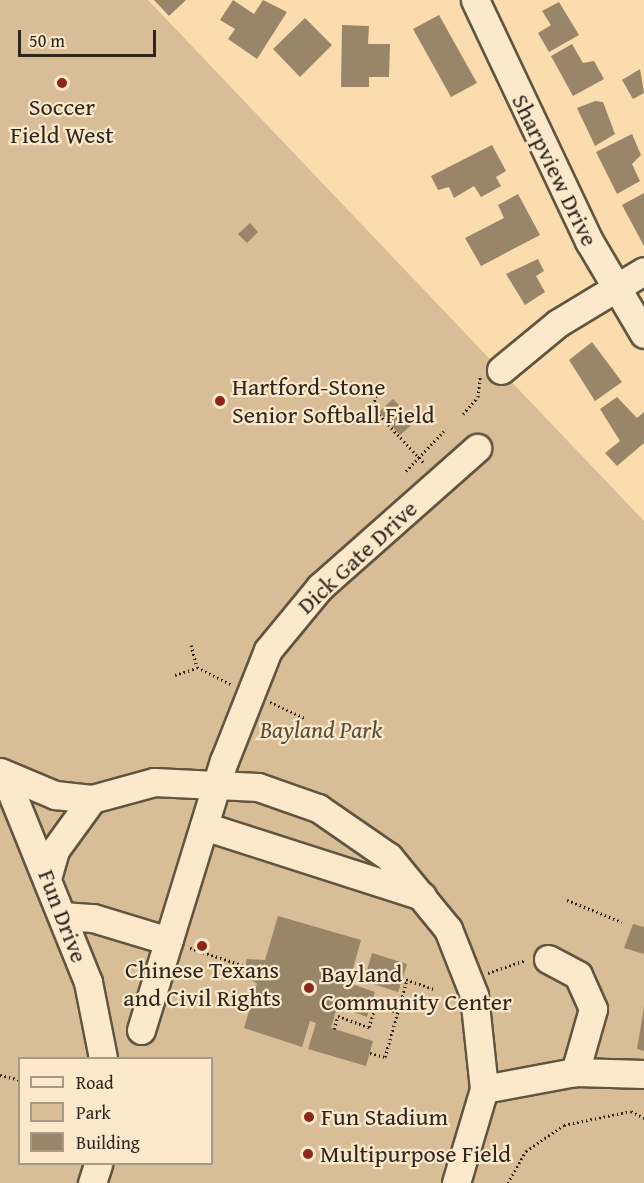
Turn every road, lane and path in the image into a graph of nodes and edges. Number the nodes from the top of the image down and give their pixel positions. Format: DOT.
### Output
graph roads {
  1 [pos="475,0"];
  2 [pos="644,271"];
  3 [pos="614,288"];
  4 [pos="644,334"];
  5 [pos="494,370"];
  6 [pos="377,391"];
  7 [pos="463,414"];
  8 [pos="444,431"];
  9 [pos="477,448"];
  10 [pos="421,460"];
  11 [pos="406,471"];
  12 [pos="191,645"];
  13 [pos="196,667"];
  14 [pos="175,675"];
  15 [pos="225,681"];
  16 [pos="274,704"];
  17 [pos="306,719"];
  18 [pos="3,776"];
  19 [pos="218,782"];
  20 [pos="92,799"];
  21 [pos="204,826"];
  22 [pos="48,875"];
  23 [pos="422,896"];
  24 [pos="567,900"];
  25 [pos="63,916"];
  26 [pos="622,922"];
  27 [pos="169,941"];
  28 [pos="548,959"];
  29 [pos="245,966"];
  30 [pos="469,976"];
  31 [pos="402,978"];
  32 [pos="407,980"];
  33 [pos="434,989"];
  34 [pos="371,1004"];
  35 [pos="376,1005"];
  36 [pos="398,1012"];
  37 [pos="334,1029"];
  38 [pos="141,1030"];
  39 [pos="370,1053"];
  40 [pos="103,1057"];
  41 [pos="575,1072"];
  42 [pos="644,1074"];
  43 [pos="0,1075"];
  44 [pos="18,1080"];
  45 [pos="484,1089"];
  46 [pos="644,1118"];
  47 [pos="98,1165"];
  48 [pos="92,1183"];
  49 [pos="456,1183"];
  50 [pos="508,1183"];
  1 -- 3 [label="street, Sharpview Drive"];
  2 -- 3 [label="street"];
  3 -- 4 [label="street, Sharpview Drive"];
  3 -- 5 [label="street"];
  5 -- 7 [label="path"];
  6 -- 10 [label="path"];
  8 -- 10 [label="path"];
  9 -- 19 [label="street, Dick Gate Drive"];
  10 -- 11 [label="path"];
  12 -- 13 [label="path"];
  13 -- 14 [label="path"];
  13 -- 15 [label="path"];
  16 -- 17 [label="path"];
  18 -- 20 [label="street"];
  18 -- 22 [label="street, Fun Drive"];
  19 -- 20 [label="street"];
  19 -- 21 [label="street, Dick Gate Drive"];
  19 -- 23 [label="street"];
  20 -- 22 [label="street"];
  21 -- 23 [label="street"];
  21 -- 27 [label="street, Dick Gate Drive"];
  22 -- 25 [label="street, Fun Drive"];
  23 -- 30 [label="street"];
  24 -- 26 [label="path"];
  25 -- 27 [label="street"];
  25 -- 40 [label="street, Fun Drive"];
  27 -- 29 [label="path"];
  27 -- 38 [label="street, Dick Gate Drive"];
  28 -- 30 [label="path"];
  28 -- 41 [label="street"];
  30 -- 45 [label="street"];
  31 -- 32 [label="path"];
  32 -- 33 [label="path"];
  32 -- 36 [label="path"];
  34 -- 35 [label="path"];
  35 -- 36 [label="path"];
  35 -- 37 [label="path"];
  36 -- 39 [label="path"];
  41 -- 42 [label="street"];
  41 -- 45 [label="street"];
  43 -- 44 [label="path"];
  45 -- 49 [label="street"];
  46 -- 50 [label="path"];
  47 -- 48 [label="street"];
}
